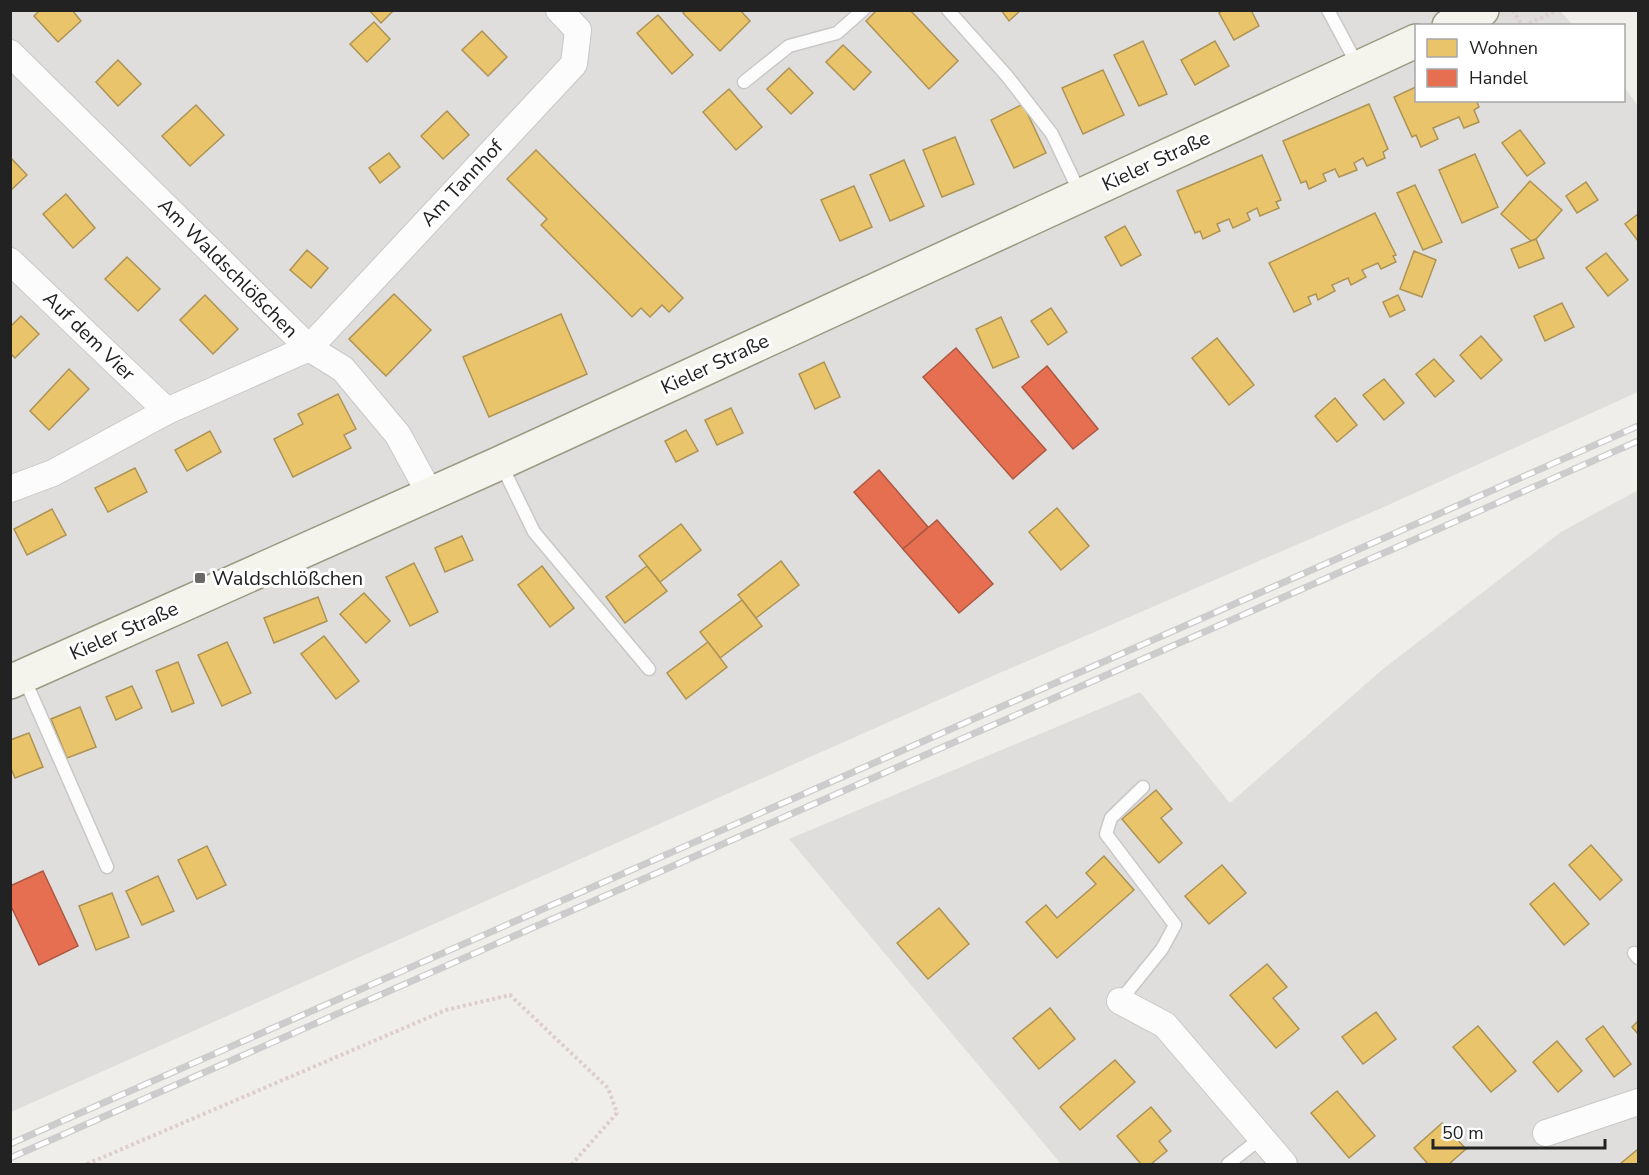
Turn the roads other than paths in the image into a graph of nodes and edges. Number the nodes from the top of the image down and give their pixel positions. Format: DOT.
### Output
graph roads {
  1 [pos="559,10"];
  2 [pos="863,10"];
  3 [pos="948,10"];
  4 [pos="1328,10"];
  5 [pos="1482,10"];
  6 [pos="1453,24"];
  7 [pos="1415,41"];
  8 [pos="10,53"];
  9 [pos="1359,67"];
  10 [pos="744,82"];
  11 [pos="1082,196"];
  12 [pos="10,261"];
  13 [pos="309,348"];
  14 [pos="167,411"];
  15 [pos="500,463"];
  16 [pos="10,489"];
  17 [pos="430,494"];
  18 [pos="649,669"];
  19 [pos="17,679"];
  20 [pos="1143,787"];
  21 [pos="107,867"];
  22 [pos="1120,1001"];
  23 [pos="1638,1102"];
  24 [pos="1546,1133"];
  25 [pos="1261,1138"];
  26 [pos="1228,1164"];
  27 [pos="1284,1164"];
  1 -- 13 [label="street, Am Tannhof"];
  2 -- 10 [label="lane"];
  3 -- 11 [label="lane"];
  4 -- 9 [label="lane"];
  5 -- 6 [label="main road"];
  7 -- 9 [label="main road, Kieler Straße"];
  8 -- 13 [label="street, Am Waldschlößchen"];
  9 -- 11 [label="main road, Kieler Straße"];
  11 -- 15 [label="main road, Kieler Straße"];
  12 -- 14 [label="street, Auf dem Vier"];
  13 -- 14 [label="street"];
  13 -- 17 [label="street, Am Waldschlößchen"];
  14 -- 16 [label="street"];
  15 -- 17 [label="main road, Kieler Straße"];
  15 -- 18 [label="lane"];
  17 -- 19 [label="main road, Kieler Straße"];
  19 -- 21 [label="lane"];
  20 -- 22 [label="lane"];
  22 -- 25 [label="street"];
  23 -- 24 [label="street"];
  25 -- 26 [label="lane"];
  25 -- 27 [label="street"];
}
